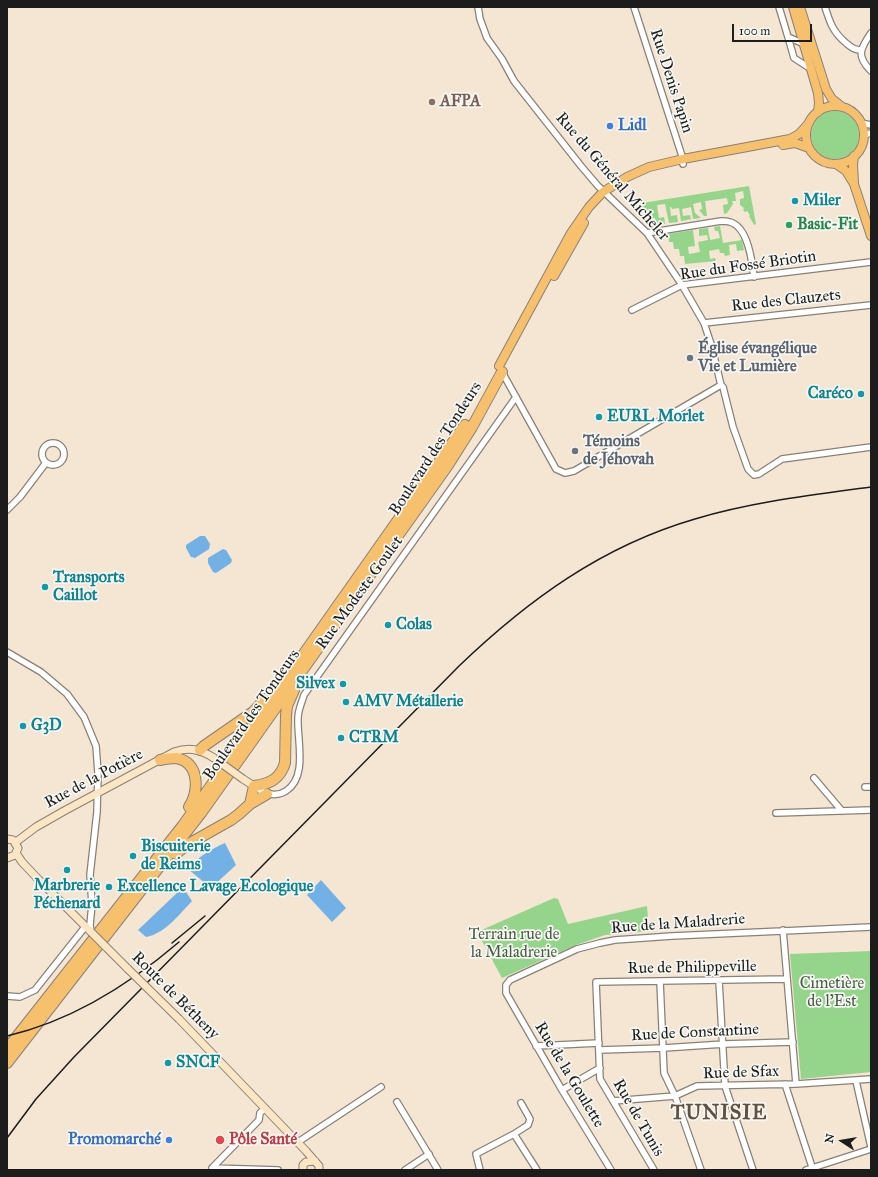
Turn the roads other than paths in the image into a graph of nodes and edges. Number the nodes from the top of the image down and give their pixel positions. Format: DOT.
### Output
graph roads {
  1 [pos="478,7"];
  2 [pos="634,7"];
  3 [pos="779,7"];
  4 [pos="793,7"];
  5 [pos="800,7"];
  6 [pos="824,7"];
  7 [pos="871,33"];
  8 [pos="788,37"];
  9 [pos="804,44"];
  10 [pos="861,50"];
  11 [pos="811,69"];
  12 [pos="871,71"];
  13 [pos="841,106"];
  14 [pos="818,112"];
  15 [pos="809,122"];
  16 [pos="861,123"];
  17 [pos="871,125"];
  18 [pos="867,134"];
  19 [pos="809,148"];
  20 [pos="854,156"];
  21 [pos="683,162"];
  22 [pos="836,164"];
  23 [pos="854,184"];
  24 [pos="605,194"];
  25 [pos="870,232"];
  26 [pos="647,233"];
  27 [pos="871,262"];
  28 [pos="754,277"];
  29 [pos="682,285"];
  30 [pos="871,305"];
  31 [pos="632,310"];
  32 [pos="704,323"];
  33 [pos="501,369"];
  34 [pos="721,386"];
  35 [pos="516,397"];
  36 [pos="871,447"];
  37 [pos="45,464"];
  38 [pos="7,510"];
  39 [pos="376,567"];
  40 [pos="315,638"];
  41 [pos="7,652"];
  42 [pos="200,750"];
  43 [pos="160,760"];
  44 [pos="814,778"];
  45 [pos="254,786"];
  46 [pos="97,794"];
  47 [pos="268,794"];
  48 [pos="250,804"];
  49 [pos="871,810"];
  50 [pos="842,811"];
  51 [pos="776,813"];
  52 [pos="7,839"];
  53 [pos="16,842"];
  54 [pos="11,856"];
  55 [pos="146,872"];
  56 [pos="131,904"];
  57 [pos="871,927"];
  58 [pos="88,930"];
  59 [pos="783,930"];
  60 [pos="719,980"];
  61 [pos="787,980"];
  62 [pos="660,981"];
  63 [pos="596,982"];
  64 [pos="506,993"];
  65 [pos="7,996"];
  66 [pos="792,1042"];
  67 [pos="598,1043"];
  68 [pos="724,1044"];
  69 [pos="536,1046"];
  70 [pos="664,1048"];
  71 [pos="7,1049"];
  72 [pos="599,1050"];
  73 [pos="7,1062"];
  74 [pos="600,1068"];
  75 [pos="871,1079"];
  76 [pos="856,1081"];
  77 [pos="785,1084"];
  78 [pos="796,1084"];
  79 [pos="726,1086"];
  80 [pos="381,1087"];
  81 [pos="562,1090"];
  82 [pos="675,1096"];
  83 [pos="613,1101"];
  84 [pos="397,1102"];
  85 [pos="521,1103"];
  86 [pos="265,1108"];
  87 [pos="514,1134"];
  88 [pos="298,1142"];
  89 [pos="871,1148"];
  90 [pos="306,1151"];
  91 [pos="429,1154"];
  92 [pos="306,1162"];
  93 [pos="315,1162"];
  94 [pos="211,1169"];
  95 [pos="320,1169"];
  96 [pos="810,1169"];
  97 [pos="278,1170"];
  98 [pos="302,1170"];
  99 [pos="405,1170"];
  100 [pos="438,1170"];
  101 [pos="480,1170"];
  102 [pos="537,1170"];
  103 [pos="611,1170"];
  104 [pos="654,1170"];
  105 [pos="701,1170"];
  106 [pos="753,1170"];
  1 -- 24 [label="street, Rue du Général Micheler"];
  2 -- 21 [label="street, Rue Denis Papin"];
  3 -- 8 [label="street"];
  4 -- 9 [label="main road"];
  5 -- 13 [label="main road"];
  6 -- 10 [label="street"];
  7 -- 10 [label="street"];
  8 -- 9 [label="street"];
  8 -- 11 [label="street"];
  9 -- 11 [label="main road"];
  10 -- 12 [label="street"];
  11 -- 14 [label="main road"];
  13 -- 14 [label="main road"];
  13 -- 16 [label="main road"];
  14 -- 15 [label="main road"];
  15 -- 19 [label="main road"];
  15 -- 21 [label="main road"];
  16 -- 17 [label="street"];
  16 -- 18 [label="main road"];
  18 -- 20 [label="main road"];
  19 -- 21 [label="main road"];
  19 -- 22 [label="main road"];
  20 -- 22 [label="main road"];
  20 -- 23 [label="main road"];
  21 -- 24 [label="main road"];
  22 -- 23 [label="main road"];
  23 -- 25 [label="main road"];
  24 -- 26 [label="street, Rue du Général Micheler"];
  24 -- 33 [label="main road"];
  26 -- 28 [label="street"];
  26 -- 29 [label="street, Rue du Général Micheler"];
  27 -- 28 [label="street, Rue du Fossé Briotin"];
  28 -- 29 [label="street, Rue du Fossé Briotin"];
  29 -- 31 [label="street, Rue du Fossé Briotin"];
  29 -- 32 [label="street, Rue du Général Micheler"];
  30 -- 32 [label="street, Rue des Clauzets"];
  32 -- 34 [label="street, Rue du Général Micheler"];
  33 -- 35 [label="street"];
  33 -- 39 [label="highway, Boulevard des Tondeurs"];
  33 -- 40 [label="highway, Boulevard des Tondeurs"];
  34 -- 35 [label="street"];
  34 -- 36 [label="street, Rue du Général Micheler"];
  35 -- 47 [label="street, Rue Modeste Goulet"];
  37 -- 37 [label="street"];
  37 -- 38 [label="street"];
  39 -- 45 [label="highway"];
  39 -- 56 [label="highway, Boulevard des Tondeurs"];
  40 -- 42 [label="highway"];
  40 -- 55 [label="highway, Boulevard des Tondeurs"];
  41 -- 46 [label="street"];
  42 -- 43 [label="main road, Rue de la Potière"];
  42 -- 45 [label="main road, bridge"];
  43 -- 46 [label="main road, Rue de la Potière"];
  43 -- 55 [label="highway"];
  44 -- 50 [label="street"];
  45 -- 47 [label="street"];
  45 -- 48 [label="highway"];
  46 -- 53 [label="main road, Rue de la Potière"];
  46 -- 58 [label="street"];
  47 -- 48 [label="highway"];
  48 -- 56 [label="highway"];
  49 -- 50 [label="street"];
  50 -- 51 [label="street"];
  52 -- 53 [label="main road"];
  53 -- 54 [label="main road"];
  54 -- 58 [label="main road, Route de Bétheny"];
  55 -- 71 [label="highway, Boulevard des Tondeurs"];
  56 -- 73 [label="highway, Boulevard des Tondeurs"];
  57 -- 59 [label="street, Rue de la Maladrerie"];
  58 -- 65 [label="street"];
  58 -- 86 [label="main road, Route de Bétheny, bridge"];
  59 -- 61 [label="street"];
  59 -- 64 [label="street, Rue de la Maladrerie"];
  60 -- 61 [label="street, Rue de Philippeville"];
  60 -- 62 [label="street, Rue de Philippeville"];
  60 -- 68 [label="street"];
  61 -- 66 [label="street"];
  62 -- 63 [label="street, Rue de Philippeville"];
  62 -- 70 [label="street"];
  63 -- 67 [label="street, Rue de Tunis"];
  64 -- 69 [label="street, Rue de la Goulette"];
  66 -- 68 [label="street, Rue de Constantine"];
  66 -- 78 [label="street"];
  67 -- 69 [label="street"];
  67 -- 72 [label="street, Rue de Tunis"];
  68 -- 70 [label="street, Rue de Constantine"];
  68 -- 79 [label="street"];
  69 -- 81 [label="street, Rue de la Goulette"];
  70 -- 72 [label="street, Rue de Constantine"];
  70 -- 82 [label="street"];
  72 -- 74 [label="street, Rue de Tunis"];
  74 -- 81 [label="street"];
  74 -- 83 [label="street, Rue de Tunis"];
  75 -- 76 [label="street, Rue de Sfax"];
  76 -- 78 [label="street, Rue de Sfax"];
  76 -- 89 [label="street"];
  77 -- 78 [label="street, Rue de Sfax"];
  77 -- 79 [label="street, Rue de Sfax"];
  77 -- 96 [label="street"];
  79 -- 82 [label="street, Rue de Sfax"];
  79 -- 106 [label="street"];
  80 -- 88 [label="street"];
  81 -- 103 [label="street, Rue de la Goulette"];
  82 -- 83 [label="street, Rue de Sfax"];
  82 -- 105 [label="street"];
  83 -- 104 [label="street, Rue de Tunis"];
  84 -- 91 [label="street"];
  85 -- 87 [label="street"];
  86 -- 88 [label="main road, Route de Bétheny"];
  86 -- 94 [label="street"];
  87 -- 101 [label="street"];
  87 -- 102 [label="street"];
  88 -- 90 [label="main road, Route de Bétheny"];
  89 -- 96 [label="street"];
  90 -- 92 [label="main road"];
  90 -- 93 [label="main road, Route de Bétheny"];
  91 -- 99 [label="street"];
  91 -- 100 [label="street"];
  92 -- 93 [label="main road"];
  92 -- 98 [label="main road"];
  93 -- 95 [label="main road, Route de Bétheny"];
  94 -- 97 [label="street"];
}
